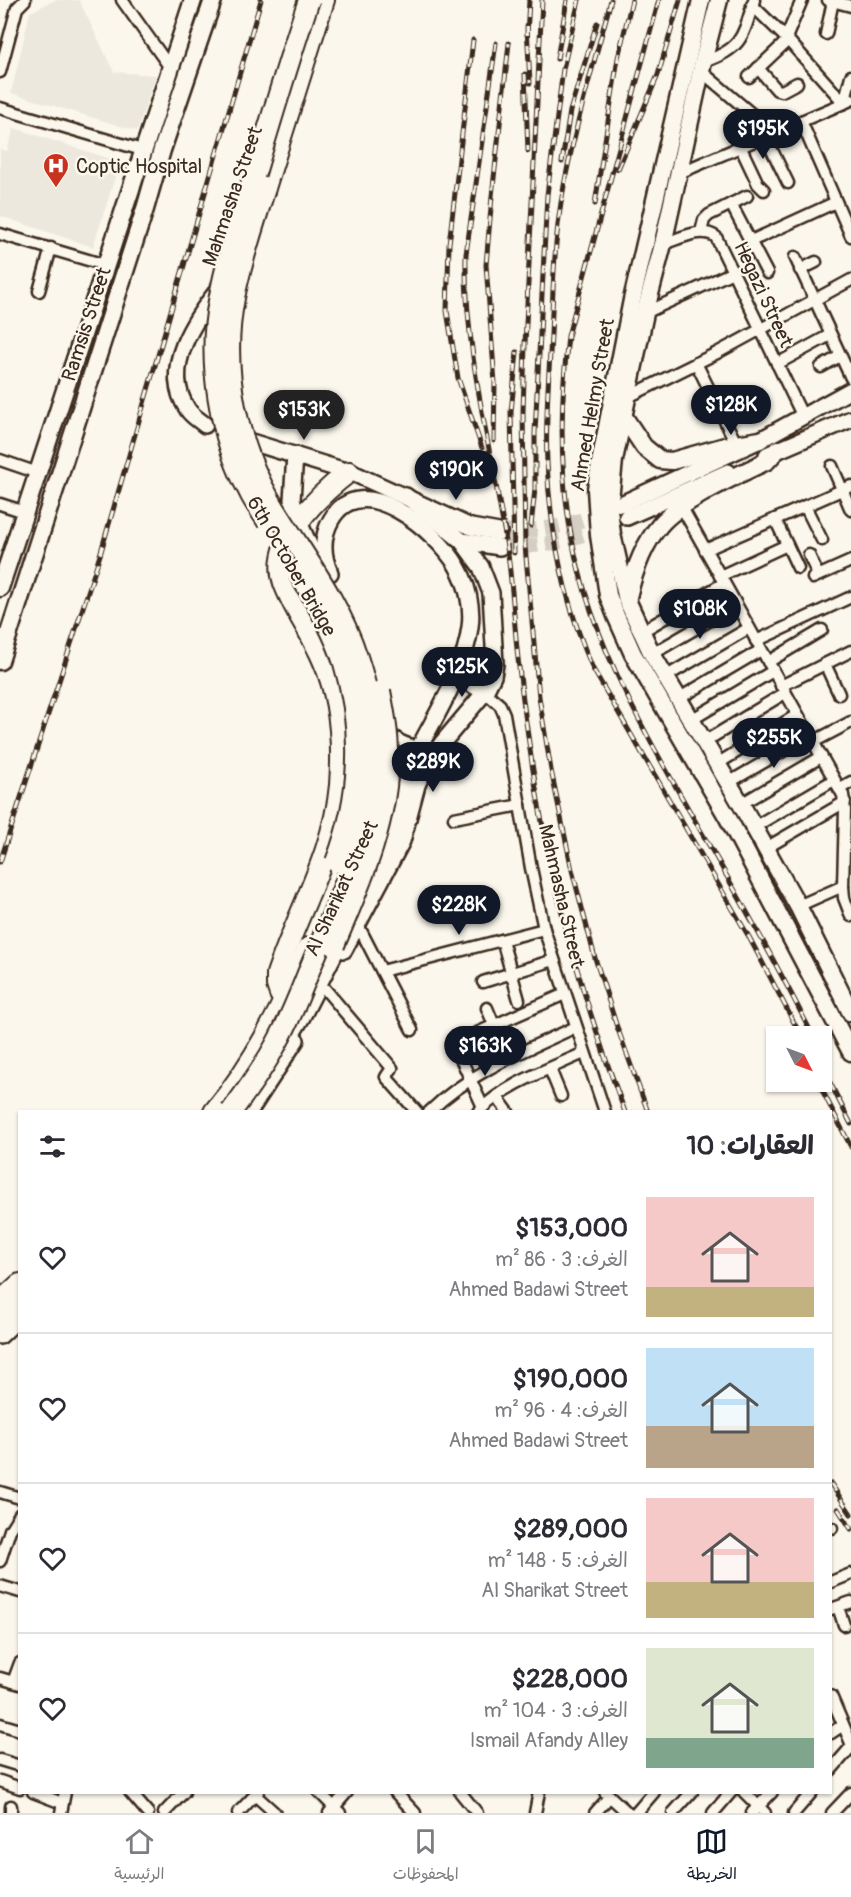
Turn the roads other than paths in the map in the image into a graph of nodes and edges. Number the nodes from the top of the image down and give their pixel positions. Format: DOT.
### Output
graph roads {
  1 [pos="25,0"];
  2 [pos="122,0"];
  3 [pos="193,0"];
  4 [pos="213,0"];
  5 [pos="309,0"];
  6 [pos="317,0"];
  7 [pos="324,0"];
  8 [pos="802,0"];
  9 [pos="830,1"];
  10 [pos="753,3"];
  11 [pos="699,4"];
  12 [pos="851,6"];
  13 [pos="717,7"];
  14 [pos="826,34"];
  15 [pos="787,39"];
  16 [pos="2,53"];
  17 [pos="299,58"];
  18 [pos="702,67"];
  19 [pos="759,68"];
  20 [pos="171,69"];
  21 [pos="0,72"];
  22 [pos="851,76"];
  23 [pos="749,77"];
  24 [pos="797,82"];
  25 [pos="848,101"];
  26 [pos="1,111"];
  27 [pos="801,121"];
  28 [pos="769,134"];
  29 [pos="740,146"];
  30 [pos="142,150"];
  31 [pos="679,173"];
  32 [pos="788,183"];
  33 [pos="764,190"];
  34 [pos="747,196"];
  35 [pos="836,202"];
  36 [pos="731,204"];
  37 [pos="701,232"];
  38 [pos="0,234"];
  39 [pos="851,236"];
  40 [pos="751,241"];
  41 [pos="663,244"];
  42 [pos="51,248"];
  43 [pos="795,257"];
  44 [pos="816,262"];
  45 [pos="105,265"];
  46 [pos="800,270"];
  47 [pos="733,272"];
  48 [pos="767,273"];
  49 [pos="851,280"];
  50 [pos="39,291"];
  51 [pos="814,300"];
  52 [pos="645,313"];
  53 [pos="760,330"];
  54 [pos="830,334"];
  55 [pos="840,356"];
  56 [pos="696,363"];
  57 [pos="777,364"];
  58 [pos="821,367"];
  59 [pos="851,378"];
  60 [pos="851,390"];
  61 [pos="628,397"];
  62 [pos="624,417"];
  63 [pos="803,417"];
  64 [pos="851,419"];
  65 [pos="205,425"];
  66 [pos="760,440"];
  67 [pos="248,441"];
  68 [pos="736,443"];
  69 [pos="778,449"];
  70 [pos="295,455"];
  71 [pos="0,460"];
  72 [pos="832,466"];
  73 [pos="350,472"];
  74 [pos="38,473"];
  75 [pos="847,488"];
  76 [pos="405,496"];
  77 [pos="0,504"];
  78 [pos="681,506"];
  79 [pos="805,506"];
  80 [pos="851,510"];
  81 [pos="25,512"];
  82 [pos="775,519"];
  83 [pos="299,522"];
  84 [pos="822,540"];
  85 [pos="462,541"];
  86 [pos="787,545"];
  87 [pos="705,550"];
  88 [pos="809,555"];
  89 [pos="851,561"];
  90 [pos="798,568"];
  91 [pos="330,573"];
  92 [pos="722,580"];
  93 [pos="0,588"];
  94 [pos="851,597"];
  95 [pos="627,600"];
  96 [pos="736,605"];
  97 [pos="749,628"];
  98 [pos="822,630"];
  99 [pos="641,632"];
  100 [pos="758,646"];
  101 [pos="851,651"];
  102 [pos="652,654"];
  103 [pos="0,661"];
  104 [pos="825,664"];
  105 [pos="770,666"];
  106 [pos="455,675"];
  107 [pos="665,677"];
  108 [pos="783,689"];
  109 [pos="485,692"];
  110 [pos="839,694"];
  111 [pos="678,699"];
  112 [pos="797,715"];
  113 [pos="691,720"];
  114 [pos="851,722"];
  115 [pos="811,739"];
  116 [pos="704,742"];
  117 [pos="426,752"];
  118 [pos="821,757"];
  119 [pos="717,764"];
  120 [pos="851,782"];
  121 [pos="728,783"];
  122 [pos="836,784"];
  123 [pos="845,802"];
  124 [pos="520,805"];
  125 [pos="742,806"];
  126 [pos="454,818"];
  127 [pos="728,818"];
  128 [pos="754,827"];
  129 [pos="766,848"];
  130 [pos="843,886"];
  131 [pos="798,906"];
  132 [pos="851,916"];
  133 [pos="357,923"];
  134 [pos="544,929"];
  135 [pos="502,940"];
  136 [pos="333,958"];
  137 [pos="554,960"];
  138 [pos="382,971"];
  139 [pos="511,974"];
  140 [pos="483,982"];
  141 [pos="325,989"];
  142 [pos="565,994"];
  143 [pos="288,998"];
  144 [pos="519,1000"];
  145 [pos="487,1008"];
  146 [pos="850,1010"];
  147 [pos="494,1025"];
  148 [pos="576,1027"];
  149 [pos="412,1030"];
  150 [pos="461,1040"];
  151 [pos="851,1052"];
  152 [pos="584,1053"];
  153 [pos="461,1059"];
  154 [pos="550,1069"];
  155 [pos="470,1079"];
  156 [pos="561,1096"];
  157 [pos="497,1097"];
  158 [pos="481,1109"];
  159 [pos="207,1110"];
  160 [pos="216,1110"];
  161 [pos="221,1110"];
  162 [pos="232,1110"];
  163 [pos="239,1110"];
  164 [pos="250,1110"];
  165 [pos="415,1110"];
  166 [pos="431,1110"];
  167 [pos="507,1110"];
  168 [pos="604,1110"];
  169 [pos="18,1286"];
  170 [pos="18,1295"];
  171 [pos="0,1302"];
  172 [pos="18,1306"];
  173 [pos="0,1310"];
  174 [pos="18,1319"];
  175 [pos="0,1321"];
  176 [pos="18,1328"];
  177 [pos="0,1336"];
  178 [pos="0,1342"];
  179 [pos="0,1492"];
  180 [pos="18,1497"];
  181 [pos="18,1517"];
  182 [pos="0,1561"];
  183 [pos="851,1574"];
  184 [pos="832,1582"];
  185 [pos="0,1586"];
  186 [pos="18,1591"];
  187 [pos="851,1602"];
  188 [pos="835,1608"];
  189 [pos="844,1625"];
  190 [pos="0,1678"];
  191 [pos="16,1683"];
  192 [pos="832,1698"];
  193 [pos="0,1724"];
  194 [pos="843,1725"];
  195 [pos="18,1730"];
  196 [pos="832,1732"];
  197 [pos="851,1743"];
  198 [pos="851,1748"];
  199 [pos="0,1760"];
  200 [pos="18,1765"];
  201 [pos="832,1769"];
  202 [pos="0,1781"];
  203 [pos="18,1787"];
  204 [pos="851,1793"];
  205 [pos="38,1794"];
  206 [pos="132,1794"];
  207 [pos="182,1794"];
  208 [pos="256,1794"];
  209 [pos="321,1794"];
  210 [pos="346,1794"];
  211 [pos="397,1794"];
  212 [pos="462,1794"];
  213 [pos="652,1794"];
  214 [pos="690,1794"];
  215 [pos="729,1794"];
  216 [pos="746,1794"];
  217 [pos="771,1794"];
  218 [pos="810,1794"];
  219 [pos="611,1795"];
  220 [pos="63,1803"];
  221 [pos="334,1811"];
  222 [pos="759,1811"];
  223 [pos="148,1813"];
  224 [pos="164,1813"];
  225 [pos="237,1813"];
  226 [pos="275,1813"];
  227 [pos="415,1813"];
  228 [pos="477,1813"];
  229 [pos="595,1813"];
  230 [pos="628,1813"];
  231 [pos="636,1813"];
  232 [pos="673,1813"];
  233 [pos="713,1813"];
  234 [pos="794,1813"];
  235 [pos="832,1813"];
  1 -- 16 [label="street"];
  2 -- 20 [label="street"];
  3 -- 20 [label="main road, Ramsis Street"];
  4 -- 103 [label="main road, Ramsis Street"];
  5 -- 143 [label="highway, 6th October Bridge, bridge"];
  6 -- 17 [label="main road, Mahmasha Street"];
  7 -- 143 [label="highway, 6th October Bridge, bridge"];
  8 -- 15 [label="street"];
  9 -- 12 [label="street"];
  9 -- 14 [label="street"];
  10 -- 15 [label="street"];
  10 -- 18 [label="street"];
  11 -- 13 [label="main road"];
  11 -- 127 [label="main road, Ahmed Helmy Street"];
  13 -- 18 [label="main road, Ahmed Helmy Street"];
  15 -- 19 [label="street"];
  15 -- 25 [label="street"];
  16 -- 21 [label="street"];
  17 -- 65 [label="main road, Mahmasha Street"];
  17 -- 160 [label="highway, bridge"];
  18 -- 28 [label="street"];
  18 -- 31 [label="main road, Ahmed Helmy Street"];
  19 -- 23 [label="street"];
  19 -- 24 [label="street"];
  20 -- 30 [label="main road, Ramsis Street"];
  22 -- 25 [label="street"];
  25 -- 27 [label="street"];
  26 -- 30 [label="street"];
  27 -- 28 [label="street"];
  27 -- 35 [label="street"];
  28 -- 29 [label="street"];
  28 -- 32 [label="street"];
  29 -- 31 [label="street"];
  29 -- 33 [label="street"];
  30 -- 45 [label="main road, Ramsis Street"];
  31 -- 41 [label="main road, Ahmed Helmy Street"];
  34 -- 36 [label="street"];
  35 -- 39 [label="street"];
  35 -- 40 [label="street"];
  36 -- 37 [label="street"];
  36 -- 40 [label="street"];
  37 -- 41 [label="street"];
  37 -- 47 [label="street, Hegazi Street"];
  38 -- 42 [label="street"];
  40 -- 48 [label="street"];
  41 -- 52 [label="main road, Ahmed Helmy Street"];
  42 -- 45 [label="street"];
  42 -- 50 [label="street"];
  43 -- 46 [label="street"];
  44 -- 46 [label="street"];
  45 -- 74 [label="main road, Ramsis Street"];
  46 -- 51 [label="street"];
  47 -- 52 [label="street"];
  47 -- 53 [label="street, Hegazi Street"];
  49 -- 51 [label="street"];
  51 -- 53 [label="street"];
  51 -- 54 [label="street"];
  52 -- 61 [label="main road, Ahmed Helmy Street"];
  53 -- 56 [label="street"];
  53 -- 57 [label="street, Hegazi Street"];
  54 -- 55 [label="street"];
  54 -- 57 [label="street"];
  55 -- 58 [label="street"];
  55 -- 59 [label="street"];
  56 -- 61 [label="street"];
  56 -- 68 [label="street"];
  57 -- 63 [label="street, Hegazi Street"];
  60 -- 63 [label="main road"];
  61 -- 62 [label="main road, Ahmed Helmy Street"];
  62 -- 68 [label="main road"];
  62 -- 95 [label="main road, Ahmed Helmy Street"];
  63 -- 66 [label="main road"];
  64 -- 69 [label="main road"];
  66 -- 68 [label="main road"];
  66 -- 69 [label="main road"];
  67 -- 70 [label="main road"];
  69 -- 78 [label="main road"];
  70 -- 73 [label="main road"];
  70 -- 83 [label="main road"];
  71 -- 74 [label="street"];
  72 -- 75 [label="street"];
  73 -- 76 [label="main road"];
  73 -- 83 [label="highway"];
  74 -- 81 [label="main road, Ramsis Street"];
  75 -- 79 [label="street"];
  75 -- 80 [label="street"];
  76 -- 85 [label="main road, Al Sharikat Street"];
  76 -- 85 [label="main road"];
  77 -- 81 [label="street"];
  78 -- 87 [label="street"];
  78 -- 95 [label="main road"];
  79 -- 82 [label="street"];
  79 -- 84 [label="street"];
  81 -- 93 [label="main road, Ramsis Street"];
  82 -- 86 [label="street"];
  82 -- 87 [label="street"];
  83 -- 117 [label="main road"];
  83 -- 143 [label="highway"];
  85 -- 109 [label="main road, Al Sharikat Street"];
  86 -- 90 [label="street"];
  86 -- 92 [label="street"];
  87 -- 92 [label="street"];
  88 -- 89 [label="street"];
  91 -- 106 [label="main road, Al Sharikat Street"];
  91 -- 143 [label="highway, bridge"];
  92 -- 96 [label="street"];
  92 -- 99 [label="street"];
  94 -- 100 [label="street"];
  95 -- 99 [label="main road, Ahmed Helmy Street"];
  96 -- 97 [label="street"];
  96 -- 102 [label="street"];
  97 -- 100 [label="street"];
  97 -- 107 [label="street"];
  98 -- 105 [label="street"];
  99 -- 102 [label="main road, Ahmed Helmy Street"];
  100 -- 105 [label="street"];
  100 -- 111 [label="street"];
  101 -- 104 [label="street"];
  102 -- 107 [label="main road, Ahmed Helmy Street"];
  104 -- 108 [label="street"];
  104 -- 110 [label="street"];
  105 -- 108 [label="street"];
  105 -- 113 [label="street"];
  106 -- 109 [label="main road"];
  106 -- 117 [label="main road, Al Sharikat Street"];
  107 -- 111 [label="main road, Ahmed Helmy Street"];
  108 -- 112 [label="street"];
  108 -- 116 [label="street"];
  109 -- 117 [label="main road, Al Sharikat Street"];
  109 -- 124 [label="street, Mahmasha Street"];
  111 -- 113 [label="main road, Ahmed Helmy Street"];
  112 -- 115 [label="street"];
  112 -- 119 [label="street"];
  113 -- 116 [label="main road, Ahmed Helmy Street"];
  114 -- 115 [label="street"];
  115 -- 118 [label="street"];
  115 -- 121 [label="street"];
  116 -- 119 [label="main road, Ahmed Helmy Street"];
  117 -- 133 [label="main road, Al Sharikat Street"];
  117 -- 136 [label="main road, Al Sharikat Street"];
  118 -- 122 [label="street"];
  118 -- 125 [label="street"];
  119 -- 121 [label="main road, Ahmed Helmy Street"];
  120 -- 122 [label="street"];
  121 -- 125 [label="main road, Ahmed Helmy Street"];
  122 -- 123 [label="street"];
  122 -- 128 [label="street"];
  123 -- 129 [label="street"];
  123 -- 130 [label="street"];
  124 -- 126 [label="street"];
  124 -- 134 [label="street, Mahmasha Street"];
  125 -- 127 [label="main road"];
  125 -- 128 [label="main road, Ahmed Helmy Street"];
  127 -- 151 [label="main road, Ahmed Helmy Street"];
  128 -- 129 [label="main road, Ahmed Helmy Street"];
  129 -- 131 [label="main road, Ahmed Helmy Street"];
  130 -- 131 [label="street"];
  130 -- 132 [label="street"];
  131 -- 146 [label="main road, Ahmed Helmy Street"];
  133 -- 138 [label="street"];
  133 -- 141 [label="main road, Al Sharikat Street"];
  134 -- 135 [label="street"];
  134 -- 137 [label="street, Mahmasha Street"];
  135 -- 138 [label="street"];
  135 -- 139 [label="street"];
  136 -- 161 [label="main road"];
  136 -- 163 [label="main road, Al Sharikat Street"];
  137 -- 139 [label="street"];
  137 -- 142 [label="street, Mahmasha Street"];
  138 -- 149 [label="street"];
  139 -- 140 [label="street"];
  139 -- 144 [label="street"];
  141 -- 164 [label="main road, Al Sharikat Street"];
  141 -- 165 [label="street"];
  142 -- 147 [label="street"];
  142 -- 148 [label="street, Mahmasha Street"];
  143 -- 159 [label="highway, 6th October Bridge"];
  143 -- 162 [label="highway, 6th October Bridge, bridge"];
  145 -- 147 [label="street"];
  147 -- 150 [label="street"];
  148 -- 152 [label="street, Mahmasha Street"];
  148 -- 155 [label="street"];
  152 -- 154 [label="street"];
  152 -- 168 [label="street, Mahmasha Street"];
  153 -- 155 [label="street"];
  154 -- 156 [label="street"];
  154 -- 157 [label="street"];
  155 -- 158 [label="street"];
  155 -- 166 [label="street"];
  157 -- 158 [label="street"];
  157 -- 167 [label="street"];
  169 -- 171 [label="highway"];
  170 -- 173 [label="highway"];
  172 -- 175 [label="highway"];
  174 -- 177 [label="main road"];
  176 -- 178 [label="main road"];
  179 -- 180 [label="street"];
  181 -- 182 [label="street"];
  183 -- 184 [label="street"];
  185 -- 186 [label="street"];
  187 -- 188 [label="street"];
  188 -- 189 [label="street"];
  190 -- 191 [label="street"];
  192 -- 194 [label="street"];
  193 -- 195 [label="street"];
  194 -- 196 [label="street"];
  194 -- 197 [label="street"];
  198 -- 201 [label="street"];
  199 -- 200 [label="street"];
  202 -- 203 [label="street"];
  204 -- 235 [label="street"];
  205 -- 220 [label="street"];
  206 -- 223 [label="street"];
  207 -- 224 [label="street"];
  208 -- 225 [label="street"];
  208 -- 226 [label="street"];
  209 -- 221 [label="street"];
  210 -- 221 [label="street"];
  211 -- 227 [label="street"];
  212 -- 228 [label="street"];
  213 -- 231 [label="street"];
  214 -- 232 [label="street"];
  215 -- 233 [label="street"];
  216 -- 222 [label="street"];
  217 -- 222 [label="street"];
  218 -- 234 [label="street"];
  219 -- 229 [label="street"];
  219 -- 230 [label="street"];
}
